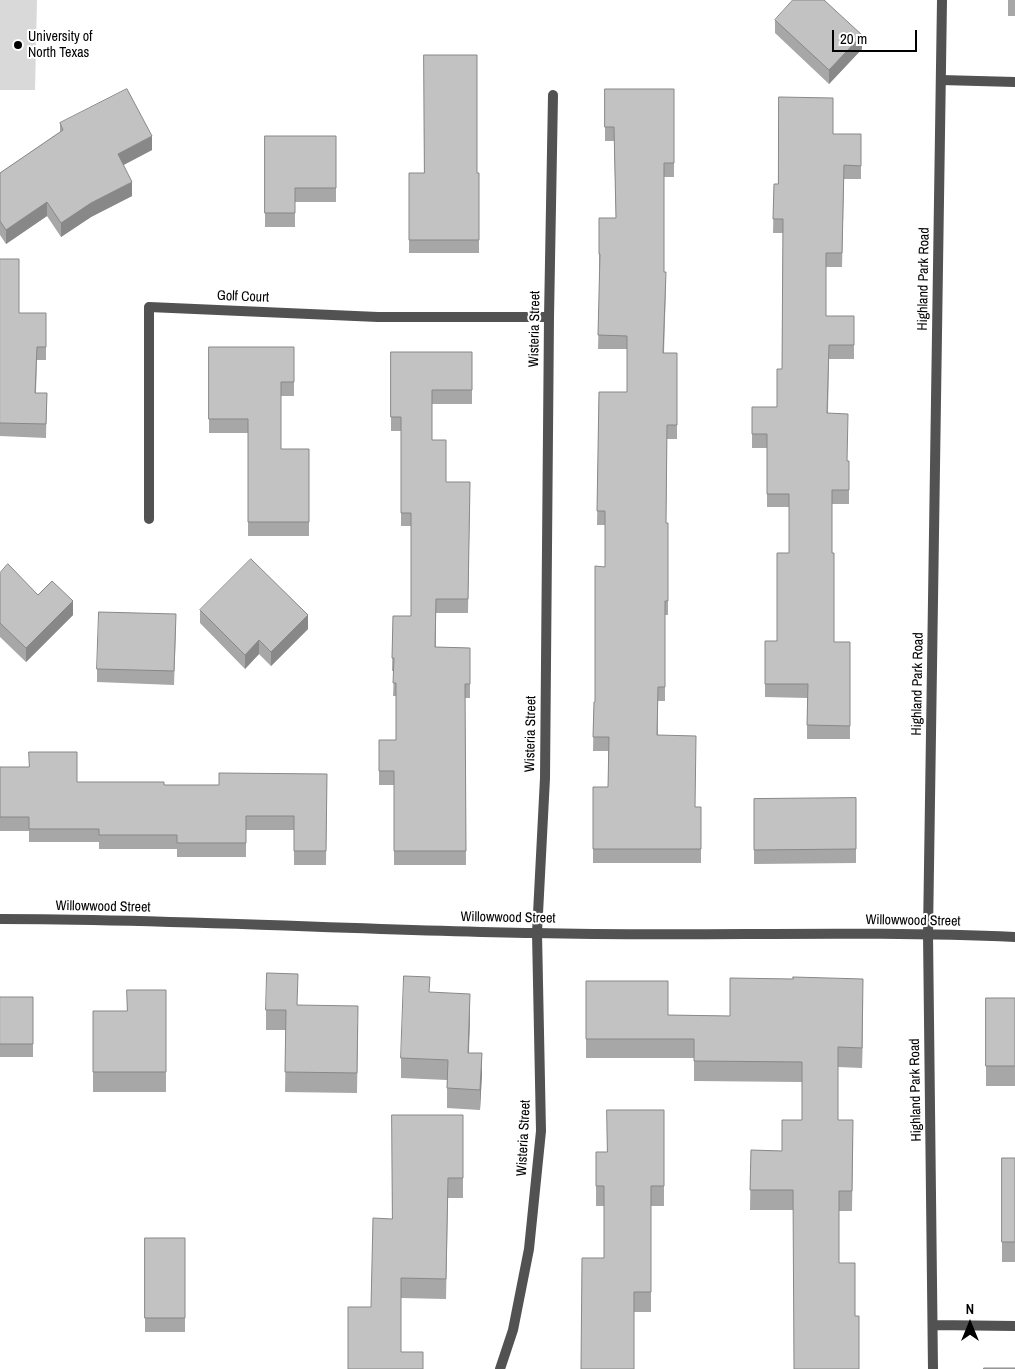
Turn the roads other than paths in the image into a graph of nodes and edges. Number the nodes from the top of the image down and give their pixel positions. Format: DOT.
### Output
graph roads {
  1 [pos="942,0"];
  2 [pos="941,80"];
  3 [pos="1015,82"];
  4 [pos="553,95"];
  5 [pos="549,316"];
  6 [pos="149,519"];
  7 [pos="0,919"];
  8 [pos="537,934"];
  9 [pos="928,934"];
  10 [pos="1015,937"];
  11 [pos="933,1325"];
  12 [pos="1015,1326"];
  13 [pos="500,1369"];
  14 [pos="933,1369"];
  1 -- 2 [label="street, Highland Park Road"];
  2 -- 3 [label="street"];
  2 -- 9 [label="street, Highland Park Road"];
  4 -- 5 [label="street, Wisteria Street"];
  5 -- 6 [label="street, Golf Court"];
  5 -- 8 [label="street, Wisteria Street"];
  7 -- 8 [label="street, Willowwood Street"];
  8 -- 9 [label="street, Willowwood Street"];
  8 -- 13 [label="street, Wisteria Street"];
  9 -- 10 [label="street, Willowwood Street"];
  9 -- 11 [label="street, Highland Park Road"];
  11 -- 12 [label="street"];
  11 -- 14 [label="street, Highland Park Road"];
}
